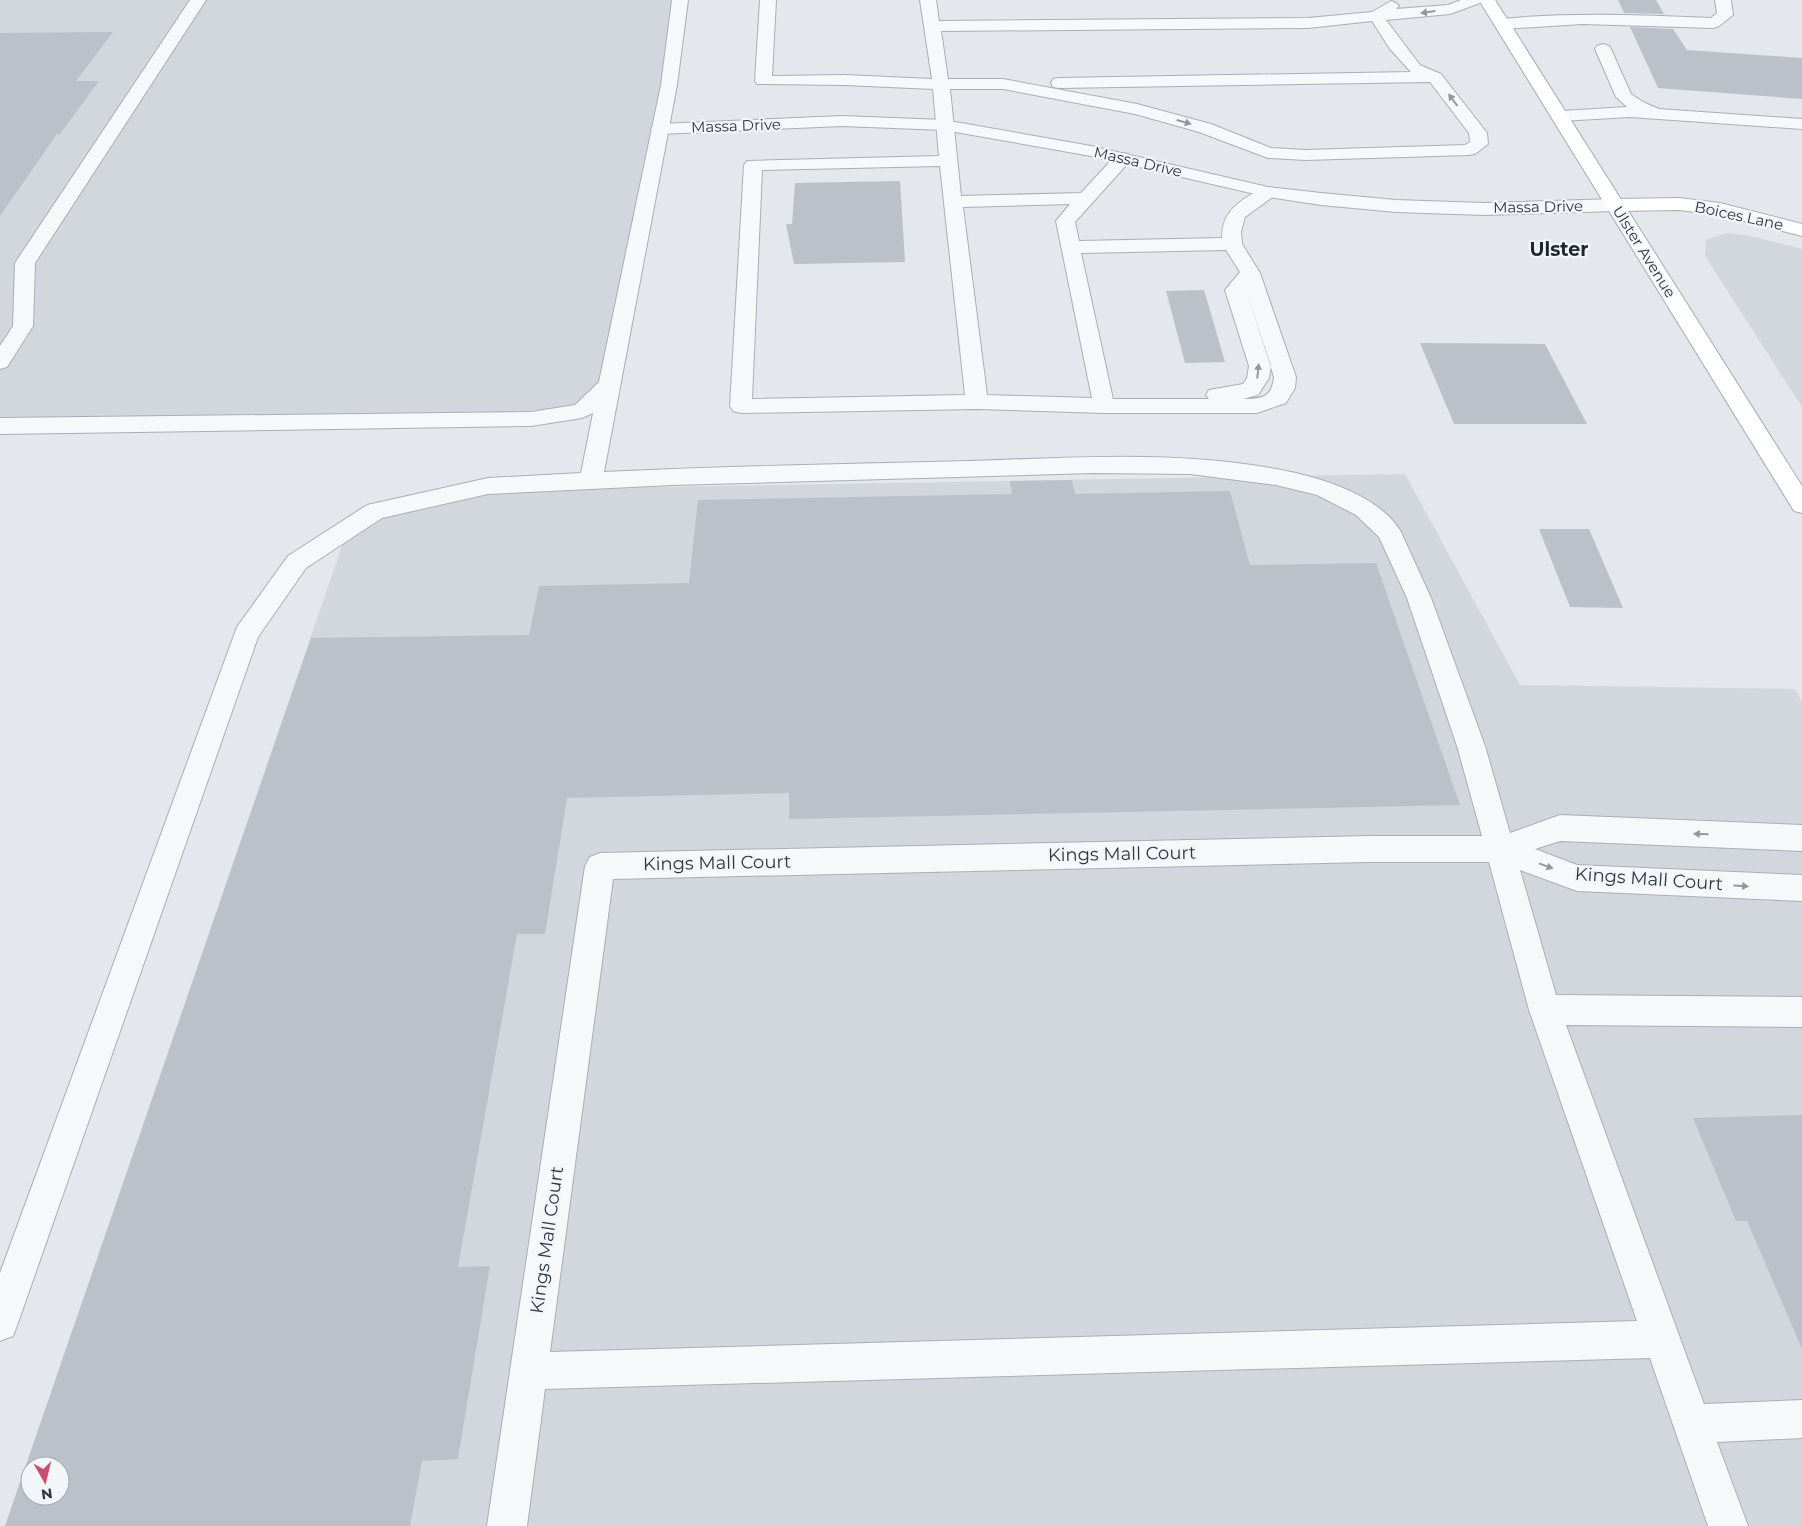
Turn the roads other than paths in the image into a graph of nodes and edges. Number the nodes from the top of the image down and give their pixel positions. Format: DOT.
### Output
graph roads {
  1 [pos="198,0"];
  2 [pos="680,0"];
  3 [pos="768,0"];
  4 [pos="928,0"];
  5 [pos="1401,0"];
  6 [pos="1475,0"];
  7 [pos="1486,0"];
  8 [pos="1723,0"];
  9 [pos="1376,16"];
  10 [pos="1502,24"];
  11 [pos="931,26"];
  12 [pos="1603,49"];
  13 [pos="1435,77"];
  14 [pos="941,84"];
  15 [pos="1003,84"];
  16 [pos="1657,113"];
  17 [pos="1561,116"];
  18 [pos="1802,124"];
  19 [pos="944,125"];
  20 [pos="660,129"];
  21 [pos="1123,158"];
  22 [pos="948,161"];
  23 [pos="1268,192"];
  24 [pos="1086,198"];
  25 [pos="952,202"];
  26 [pos="1615,205"];
  27 [pos="1802,230"];
  28 [pos="1232,244"];
  29 [pos="1072,247"];
  30 [pos="0,362"];
  31 [pos="609,385"];
  32 [pos="1103,397"];
  33 [pos="977,402"];
  34 [pos="0,426"];
  35 [pos="591,481"];
  36 [pos="1802,505"];
  37 [pos="1802,838"];
  38 [pos="1500,849"];
  39 [pos="1802,888"];
  40 [pos="1545,1010"];
  41 [pos="1802,1012"];
  42 [pos="0,1323"];
  43 [pos="1662,1339"];
  44 [pos="529,1371"];
  45 [pos="1802,1419"];
  46 [pos="1692,1424"];
  47 [pos="507,1526"];
  48 [pos="1728,1526"];
  1 -- 30 [label="street"];
  2 -- 20 [label="street"];
  3 -- 14 [label="street"];
  4 -- 11 [label="street"];
  5 -- 9 [label="street"];
  6 -- 9 [label="street, one-way"];
  7 -- 10 [label="main road, Ulster Avenue"];
  8 -- 10 [label="street"];
  9 -- 11 [label="street"];
  9 -- 13 [label="street"];
  10 -- 17 [label="main road, Ulster Avenue"];
  11 -- 14 [label="street"];
  12 -- 16 [label="street"];
  13 -- 15 [label="street"];
  15 -- 13 [label="street, one-way"];
  14 -- 15 [label="street"];
  14 -- 19 [label="street"];
  16 -- 17 [label="street"];
  16 -- 18 [label="street"];
  17 -- 26 [label="main road, Ulster Avenue"];
  19 -- 20 [label="street, Massa Drive"];
  19 -- 21 [label="street, Massa Drive"];
  19 -- 22 [label="street"];
  20 -- 31 [label="street"];
  21 -- 23 [label="street, Massa Drive"];
  21 -- 24 [label="street"];
  22 -- 25 [label="street"];
  22 -- 33 [label="street"];
  23 -- 26 [label="street, Massa Drive"];
  23 -- 28 [label="street"];
  24 -- 25 [label="street"];
  24 -- 29 [label="street"];
  25 -- 33 [label="street"];
  26 -- 27 [label="main road, Boices Lane"];
  26 -- 36 [label="main road, Ulster Avenue"];
  28 -- 29 [label="street"];
  28 -- 32 [label="street"];
  29 -- 32 [label="street"];
  31 -- 34 [label="street"];
  31 -- 35 [label="street"];
  32 -- 33 [label="street"];
  35 -- 38 [label="street"];
  35 -- 42 [label="street"];
  37 -- 38 [label="street, Kings Mall Court, one-way"];
  38 -- 39 [label="street, Kings Mall Court, one-way"];
  38 -- 40 [label="street"];
  38 -- 44 [label="street, Kings Mall Court"];
  40 -- 41 [label="street"];
  40 -- 43 [label="street"];
  43 -- 44 [label="street"];
  43 -- 46 [label="street"];
  44 -- 47 [label="street, Kings Mall Court"];
  45 -- 46 [label="street"];
  46 -- 48 [label="street"];
}
